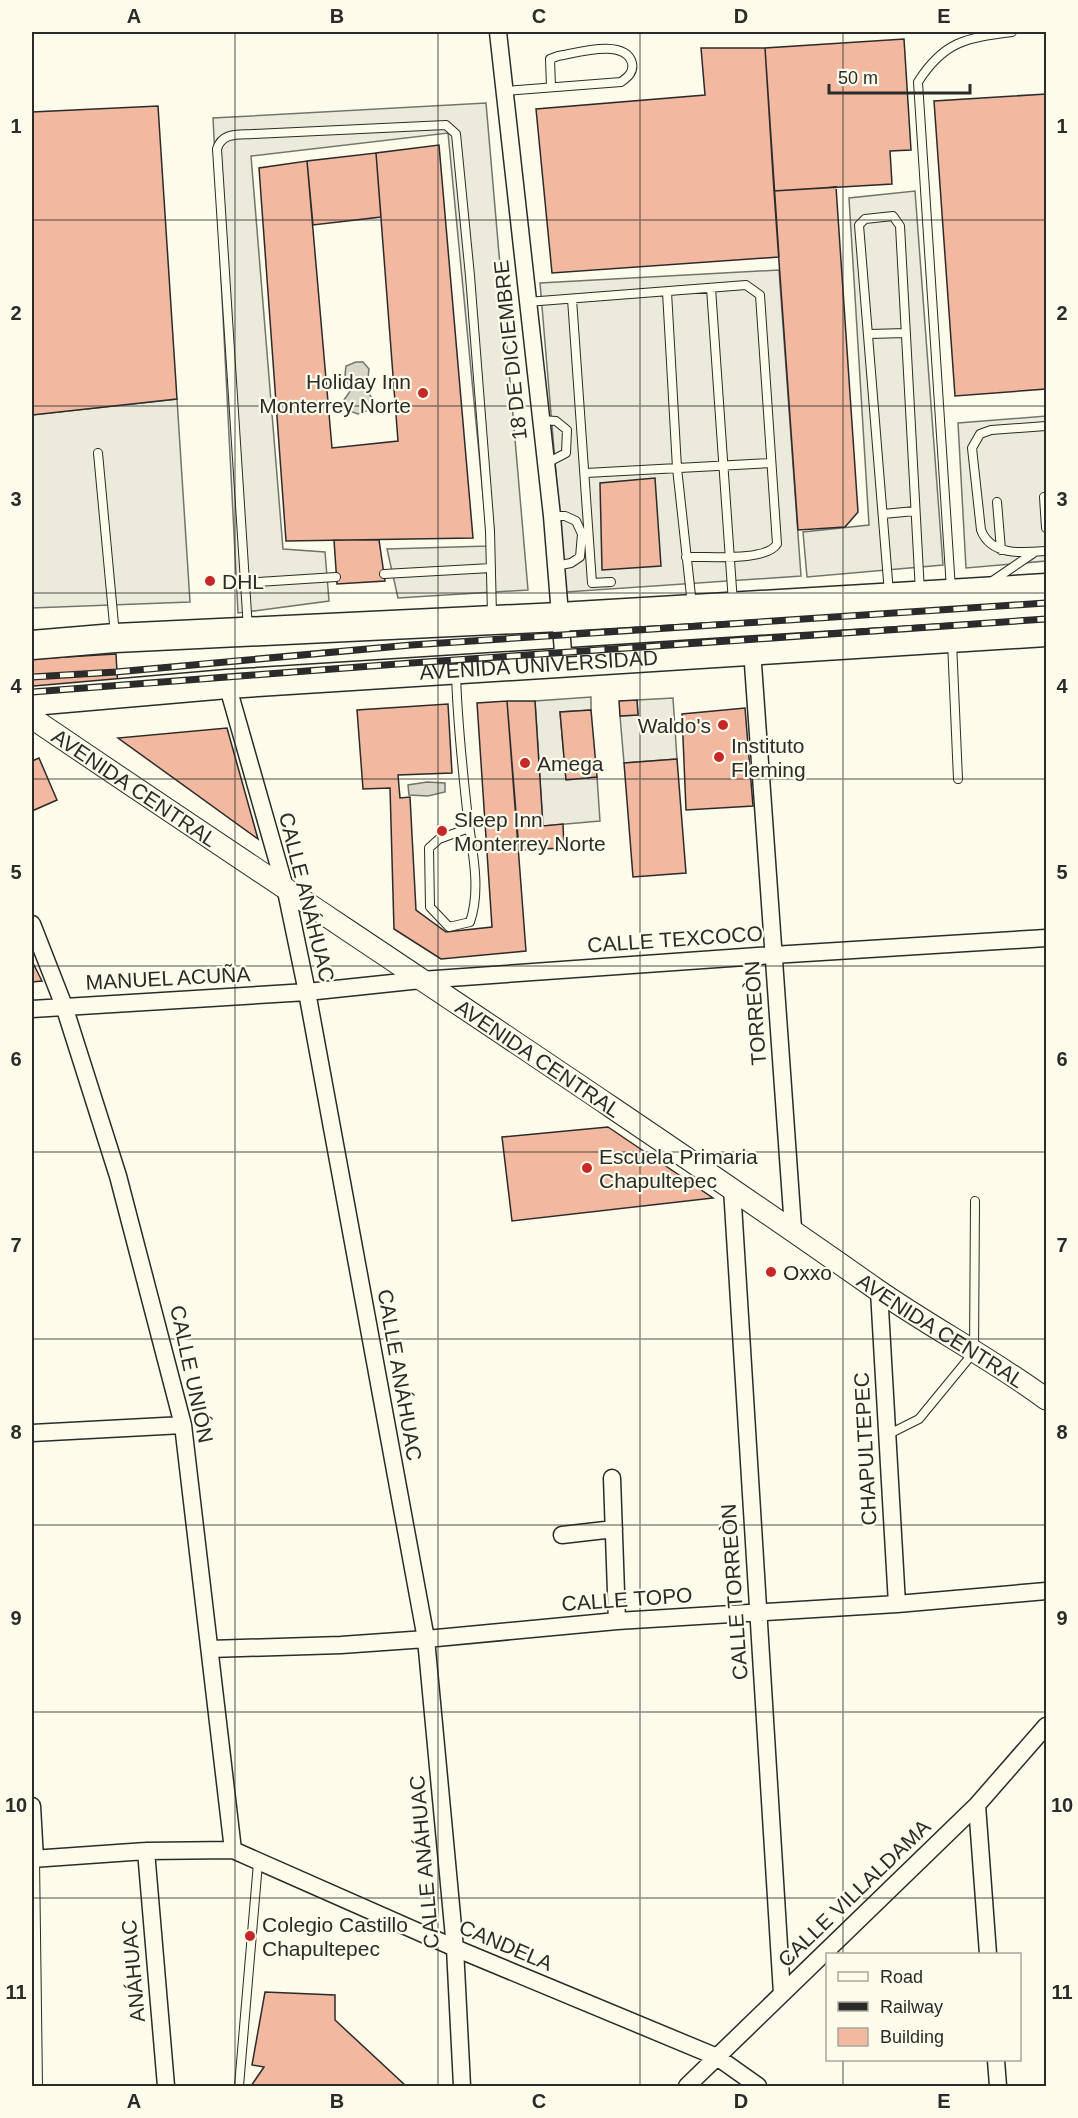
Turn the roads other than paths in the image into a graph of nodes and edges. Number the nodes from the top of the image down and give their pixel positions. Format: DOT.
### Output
graph roads {
  1 [pos="498,32"];
  2 [pos="1012,32"];
  3 [pos="551,87"];
  4 [pos="504,91"];
  5 [pos="711,288"];
  6 [pos="667,292"];
  7 [pos="572,299"];
  8 [pos="527,302"];
  9 [pos="906,333"];
  10 [pos="868,334"];
  11 [pos="540,420"];
  12 [pos="1047,426"];
  13 [pos="98,453"];
  14 [pos="771,463"];
  15 [pos="722,464"];
  16 [pos="544,465"];
  17 [pos="677,468"];
  18 [pos="586,473"];
  19 [pos="1044,497"];
  20 [pos="997,502"];
  21 [pos="915,511"];
  22 [pos="883,514"];
  23 [pos="552,516"];
  24 [pos="1047,528"];
  25 [pos="1001,550"];
  26 [pos="1047,551"];
  27 [pos="1035,552"];
  28 [pos="686,556"];
  29 [pos="729,556"];
  30 [pos="555,566"];
  31 [pos="491,568"];
  32 [pos="384,574"];
  33 [pos="336,577"];
  34 [pos="611,582"];
  35 [pos="244,583"];
  36 [pos="1047,588"];
  37 [pos="963,592"];
  38 [pos="921,596"];
  39 [pos="890,598"];
  40 [pos="733,606"];
  41 [pos="692,609"];
  42 [pos="560,617"];
  43 [pos="492,620"];
  44 [pos="248,632"];
  45 [pos="1047,632"];
  46 [pos="115,638"];
  47 [pos="951,638"];
  48 [pos="32,645"];
  49 [pos="752,650"];
  50 [pos="564,664"];
  51 [pos="456,670"];
  52 [pos="227,684"];
  53 [pos="32,700"];
  54 [pos="32,718"];
  55 [pos="958,779"];
  56 [pos="469,828"];
  57 [pos="286,891"];
  58 [pos="32,924"];
  59 [pos="1047,938"];
  60 [pos="773,955"];
  61 [pos="421,980"];
  62 [pos="307,992"];
  63 [pos="64,1006"];
  64 [pos="32,1009"];
  65 [pos="732,1188"];
  66 [pos="975,1201"];
  67 [pos="793,1228"];
  68 [pos="879,1291"];
  69 [pos="974,1352"];
  70 [pos="1046,1398"];
  71 [pos="183,1425"];
  72 [pos="32,1433"];
  73 [pos="887,1435"];
  74 [pos="612,1478"];
  75 [pos="614,1529"];
  76 [pos="561,1535"];
  77 [pos="1047,1591"];
  78 [pos="897,1604"];
  79 [pos="758,1613"];
  80 [pos="617,1621"];
  81 [pos="426,1639"];
  82 [pos="210,1649"];
  83 [pos="1047,1726"];
  84 [pos="977,1804"];
  85 [pos="32,1806"];
  86 [pos="233,1850"];
  87 [pos="146,1851"];
  88 [pos="33,1859"];
  89 [pos="258,1863"];
  90 [pos="455,1948"];
  91 [pos="988,1953"];
  92 [pos="782,1994"];
  93 [pos="717,2057"];
  94 [pos="996,2061"];
  95 [pos="38,2086"];
  96 [pos="165,2086"];
  97 [pos="239,2086"];
  98 [pos="462,2086"];
  99 [pos="687,2086"];
  100 [pos="758,2086"];
  101 [pos="998,2086"];
  1 -- 4 [label="street, 18 DE DICIEMBRE"];
  2 -- 37 [label="lane"];
  3 -- 3 [label="lane"];
  3 -- 4 [label="lane"];
  4 -- 8 [label="street, 18 DE DICIEMBRE"];
  5 -- 6 [label="lane"];
  5 -- 14 [label="lane"];
  5 -- 15 [label="lane"];
  6 -- 7 [label="lane"];
  6 -- 17 [label="lane"];
  7 -- 8 [label="lane"];
  7 -- 18 [label="lane"];
  8 -- 11 [label="street, 18 DE DICIEMBRE"];
  9 -- 10 [label="lane"];
  9 -- 10 [label="lane"];
  9 -- 21 [label="lane"];
  10 -- 22 [label="lane"];
  11 -- 16 [label="street, 18 DE DICIEMBRE"];
  11 -- 16 [label="lane"];
  12 -- 25 [label="lane"];
  13 -- 46 [label="lane"];
  14 -- 15 [label="lane"];
  14 -- 29 [label="lane"];
  15 -- 17 [label="lane"];
  15 -- 29 [label="lane"];
  16 -- 23 [label="street, 18 DE DICIEMBRE"];
  17 -- 18 [label="lane"];
  17 -- 28 [label="lane"];
  18 -- 34 [label="lane"];
  19 -- 24 [label="lane"];
  20 -- 25 [label="lane"];
  21 -- 22 [label="lane"];
  21 -- 38 [label="lane"];
  22 -- 39 [label="lane"];
  23 -- 30 [label="street, 18 DE DICIEMBRE"];
  23 -- 30 [label="lane"];
  25 -- 27 [label="lane"];
  26 -- 27 [label="lane"];
  27 -- 37 [label="lane"];
  28 -- 29 [label="lane"];
  28 -- 41 [label="lane"];
  29 -- 40 [label="lane"];
  30 -- 42 [label="street, 18 DE DICIEMBRE"];
  31 -- 32 [label="lane"];
  31 -- 35 [label="lane"];
  31 -- 43 [label="lane"];
  33 -- 35 [label="lane"];
  35 -- 44 [label="lane"];
  36 -- 37 [label="highway"];
  37 -- 38 [label="highway"];
  38 -- 39 [label="highway"];
  39 -- 40 [label="highway"];
  40 -- 41 [label="highway"];
  41 -- 42 [label="highway"];
  42 -- 43 [label="highway"];
  42 -- 50 [label="street, 18 DE DICIEMBRE"];
  43 -- 44 [label="highway"];
  44 -- 46 [label="highway"];
  45 -- 47 [label="highway, AVENIDA UNIVERSIDAD"];
  46 -- 48 [label="highway"];
  47 -- 49 [label="highway, AVENIDA UNIVERSIDAD"];
  47 -- 55 [label="lane"];
  49 -- 50 [label="highway, AVENIDA UNIVERSIDAD"];
  49 -- 60 [label="street, TORREÒN"];
  50 -- 51 [label="highway, AVENIDA UNIVERSIDAD"];
  51 -- 52 [label="highway, AVENIDA UNIVERSIDAD"];
  51 -- 56 [label="lane"];
  52 -- 53 [label="highway, AVENIDA UNIVERSIDAD"];
  52 -- 57 [label="street, CALLE ANÁHUAC"];
  54 -- 57 [label="street, AVENIDA CENTRAL"];
  56 -- 56 [label="lane"];
  57 -- 61 [label="street, AVENIDA CENTRAL"];
  57 -- 62 [label="street, CALLE ANÁHUAC"];
  58 -- 63 [label="street, CALLE UNIÓN"];
  59 -- 60 [label="street, CALLE TEXCOCO"];
  60 -- 61 [label="street, CALLE TEXCOCO"];
  60 -- 67 [label="street, TORREÒN"];
  61 -- 62 [label="street, CALLE TEXCOCO"];
  61 -- 65 [label="street, AVENIDA CENTRAL"];
  62 -- 63 [label="street, MANUEL ACUÑA"];
  62 -- 81 [label="street, CALLE ANÁHUAC"];
  63 -- 64 [label="street, MANUEL ACUÑA"];
  63 -- 71 [label="street, CALLE UNIÓN"];
  65 -- 67 [label="street, AVENIDA CENTRAL"];
  65 -- 79 [label="street, CALLE TORREÒN"];
  66 -- 69 [label="lane"];
  67 -- 68 [label="street, AVENIDA CENTRAL"];
  68 -- 69 [label="street, AVENIDA CENTRAL"];
  68 -- 73 [label="street, CHAPULTEPEC"];
  69 -- 70 [label="street, AVENIDA CENTRAL"];
  69 -- 73 [label="lane"];
  71 -- 72 [label="street"];
  71 -- 82 [label="street, CALLE UNIÓN"];
  73 -- 78 [label="street, CHAPULTEPEC"];
  74 -- 75 [label="street"];
  75 -- 76 [label="street"];
  75 -- 80 [label="street"];
  77 -- 78 [label="street, CALLE TOPO"];
  78 -- 79 [label="street, CALLE TOPO"];
  79 -- 80 [label="street, CALLE TOPO"];
  79 -- 92 [label="street, CALLE TORREÒN"];
  80 -- 81 [label="street, CALLE TOPO"];
  81 -- 82 [label="street, CALLE TOPO"];
  81 -- 90 [label="street, CALLE ANÁHUAC"];
  82 -- 86 [label="street, CALLE UNIÓN"];
  83 -- 84 [label="street, CALLE VILLALDAMA"];
  84 -- 91 [label="street"];
  84 -- 92 [label="street, CALLE VILLALDAMA"];
  85 -- 88 [label="street"];
  86 -- 87 [label="street"];
  86 -- 89 [label="street, CANDELA"];
  87 -- 88 [label="street"];
  87 -- 96 [label="street, ANÁHUAC"];
  88 -- 95 [label="lane"];
  89 -- 90 [label="street, CANDELA"];
  89 -- 97 [label="lane"];
  90 -- 93 [label="street, CANDELA"];
  90 -- 98 [label="street, CALLE ANÁHUAC"];
  92 -- 93 [label="street, CALLE VILLALDAMA"];
  93 -- 99 [label="street, CALLE VILLALDAMA"];
  93 -- 100 [label="street, CANDELA"];
  94 -- 101 [label="street"];
}
